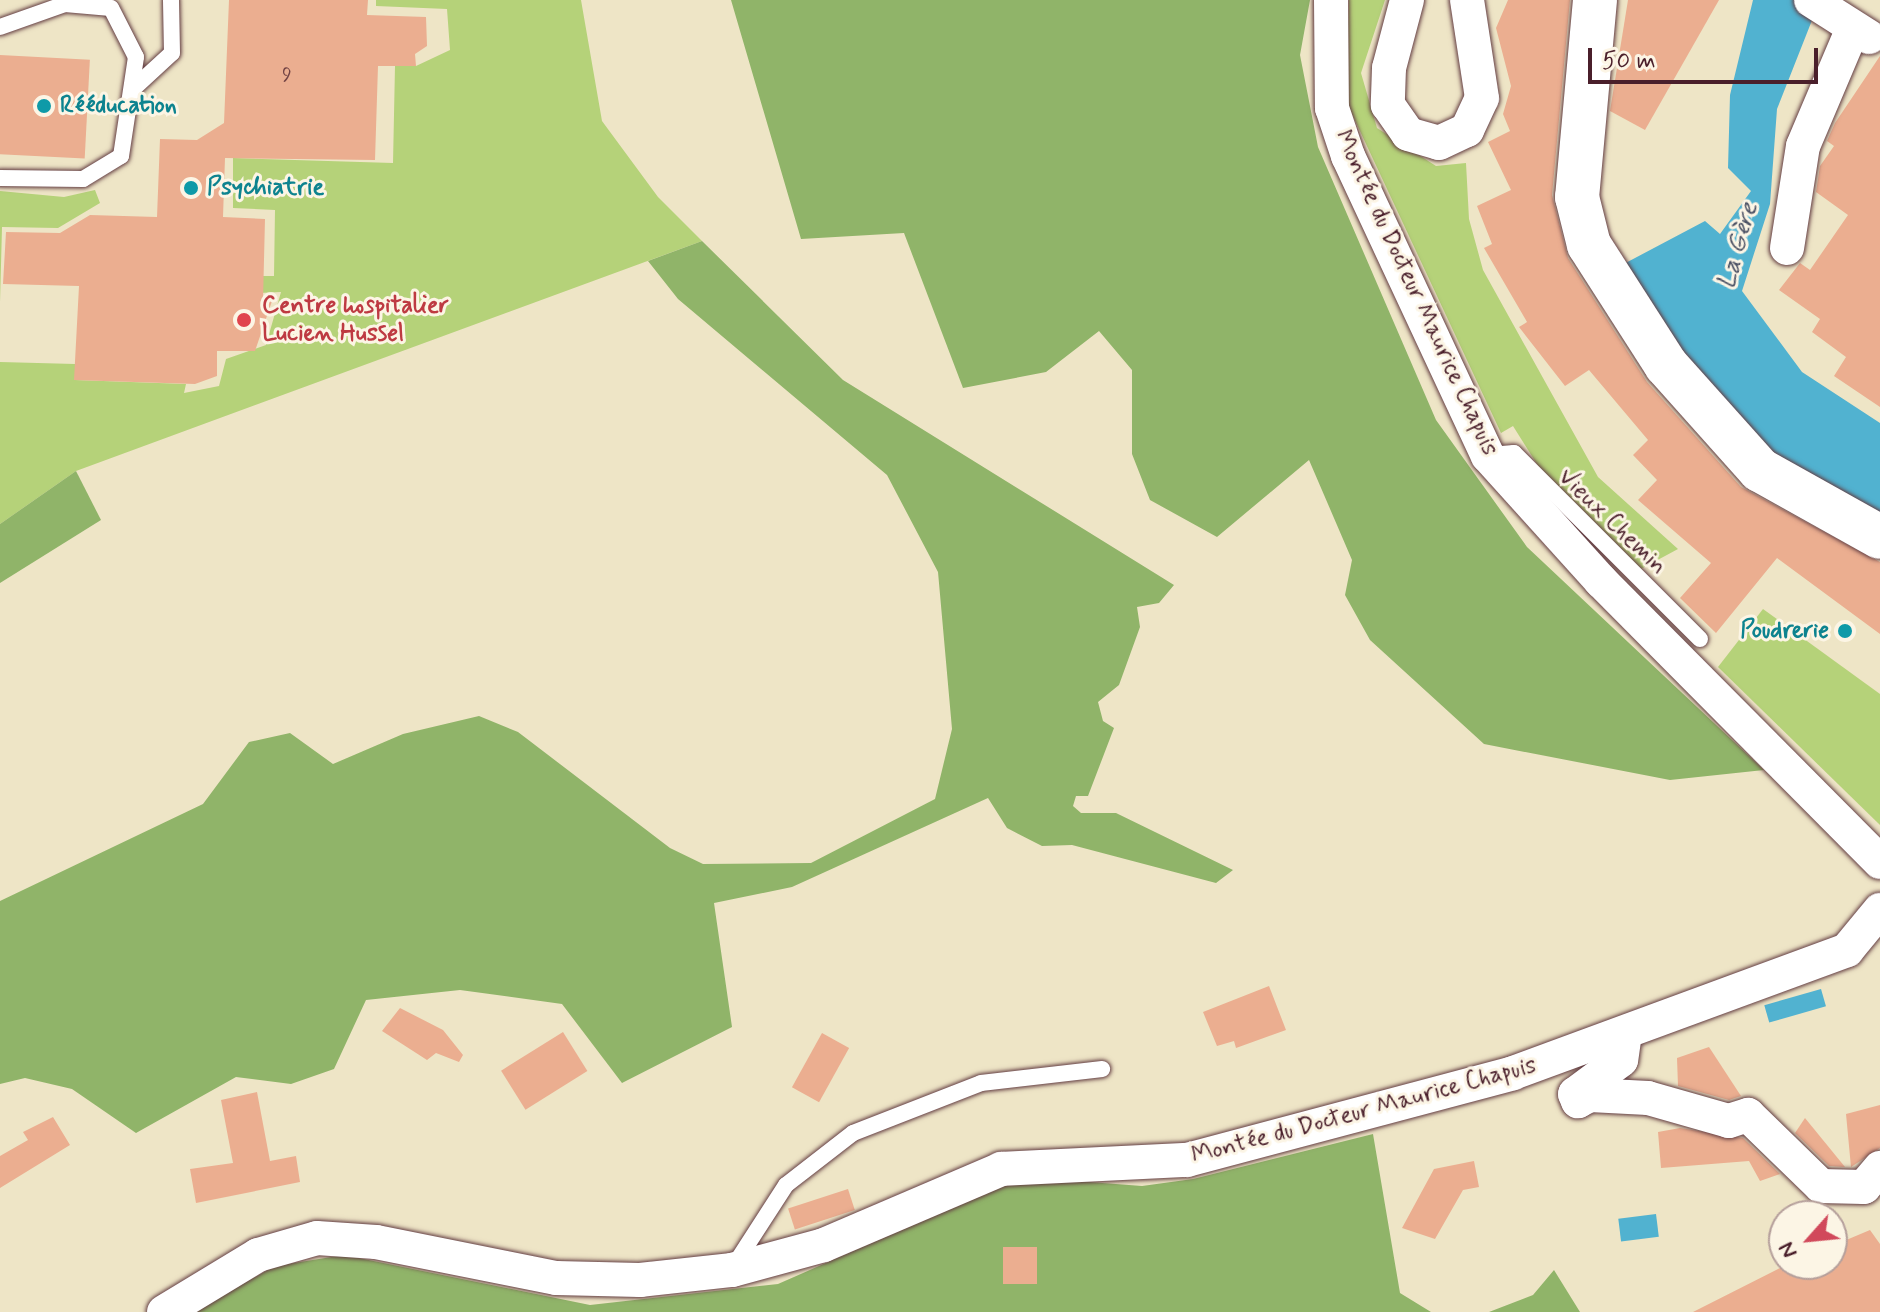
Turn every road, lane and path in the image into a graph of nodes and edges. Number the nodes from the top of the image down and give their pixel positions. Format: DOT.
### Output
graph roads {
  1 [pos="171,0"];
  2 [pos="1331,0"];
  3 [pos="1407,0"];
  4 [pos="1467,0"];
  5 [pos="1595,0"];
  6 [pos="1842,20"];
  7 [pos="0,27"];
  8 [pos="135,87"];
  9 [pos="0,178"];
  10 [pos="1787,248"];
  11 [pos="1488,456"];
  12 [pos="1880,537"];
  13 [pos="1700,639"];
  14 [pos="1880,862"];
  15 [pos="1880,910"];
  16 [pos="1625,1033"];
  17 [pos="1102,1069"];
  18 [pos="1880,1168"];
  19 [pos="732,1270"];
  20 [pos="164,1312"];
  1 -- 8 [label="lane"];
  2 -- 11 [label="street, Montée du Docteur Maurice Chapuis"];
  3 -- 4 [label="street"];
  5 -- 12 [label="main road"];
  6 -- 10 [label="street"];
  7 -- 8 [label="lane"];
  8 -- 9 [label="lane"];
  11 -- 13 [label="lane, Vieux Chemin"];
  11 -- 14 [label="street, Montée du Docteur Maurice Chapuis"];
  15 -- 16 [label="street, Montée du Docteur Maurice Chapuis"];
  16 -- 18 [label="street"];
  16 -- 19 [label="street, Montée du Docteur Maurice Chapuis"];
  17 -- 19 [label="lane"];
  19 -- 20 [label="street, Montée du Docteur Maurice Chapuis"];
}
